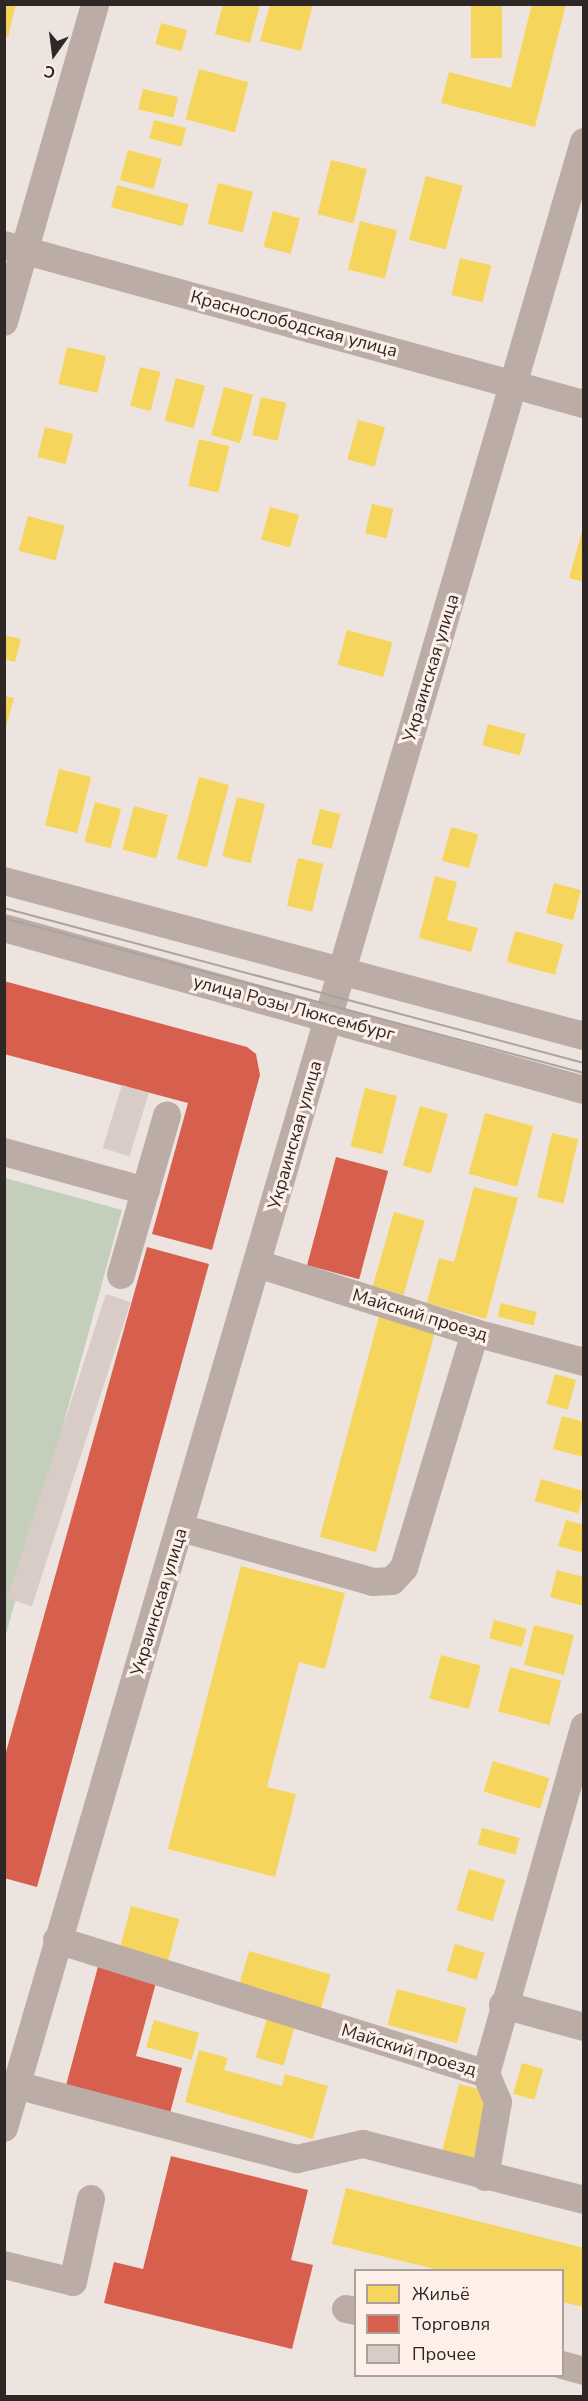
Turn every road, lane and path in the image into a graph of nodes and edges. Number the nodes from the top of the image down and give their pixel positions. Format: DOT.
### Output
graph roads {
  1 [pos="95,4"];
  2 [pos="584,142"];
  3 [pos="15,248"];
  4 [pos="4,322"];
  5 [pos="515,385"];
  6 [pos="584,404"];
  7 [pos="4,882"];
  8 [pos="4,928"];
  9 [pos="342,970"];
  10 [pos="329,1017"];
  11 [pos="584,1036"];
  12 [pos="584,1089"];
  13 [pos="167,1116"];
  14 [pos="4,1152"];
  15 [pos="146,1191"];
  16 [pos="258,1264"];
  17 [pos="121,1275"];
  18 [pos="475,1333"];
  19 [pos="584,1362"];
  20 [pos="181,1528"];
  21 [pos="584,1727"];
  22 [pos="57,1940"];
  23 [pos="503,2005"];
  24 [pos="584,2026"];
  25 [pos="16,2045"];
  26 [pos="486,2074"];
  27 [pos="16,2085"];
  28 [pos="4,2128"];
  29 [pos="485,2177"];
  30 [pos="91,2199"];
  31 [pos="584,2200"];
  32 [pos="4,2265"];
  33 [pos="564,2366"];
  34 [pos="584,2371"];
  1 -- 3 [label="street"];
  2 -- 5 [label="street, Украинская улица"];
  3 -- 4 [label="street"];
  3 -- 5 [label="street, Краснослободская улица"];
  5 -- 6 [label="street, Краснослободская улица"];
  5 -- 9 [label="street, Украинская улица"];
  7 -- 9 [label="street"];
  8 -- 10 [label="street, улица Розы Люксембург"];
  9 -- 10 [label="street, Украинская улица"];
  9 -- 11 [label="street"];
  10 -- 12 [label="street, улица Розы Люксембург"];
  10 -- 16 [label="street, Украинская улица"];
  13 -- 15 [label="street"];
  14 -- 15 [label="street"];
  15 -- 17 [label="street"];
  16 -- 18 [label="street, Майский проезд"];
  16 -- 20 [label="street, Украинская улица"];
  18 -- 19 [label="street, Майский проезд"];
  18 -- 20 [label="street"];
  20 -- 22 [label="street, Украинская улица"];
  21 -- 23 [label="street, Майский проезд"];
  22 -- 25 [label="street, Украинская улица"];
  22 -- 26 [label="street, Майский проезд"];
  23 -- 24 [label="street"];
  23 -- 26 [label="street, Майский проезд"];
  25 -- 27 [label="street, Украинская улица"];
  26 -- 29 [label="street"];
  27 -- 28 [label="street, Украинская улица"];
  27 -- 29 [label="street"];
  29 -- 31 [label="street"];
  30 -- 32 [label="street"];
  33 -- 34 [label="street"];
}
